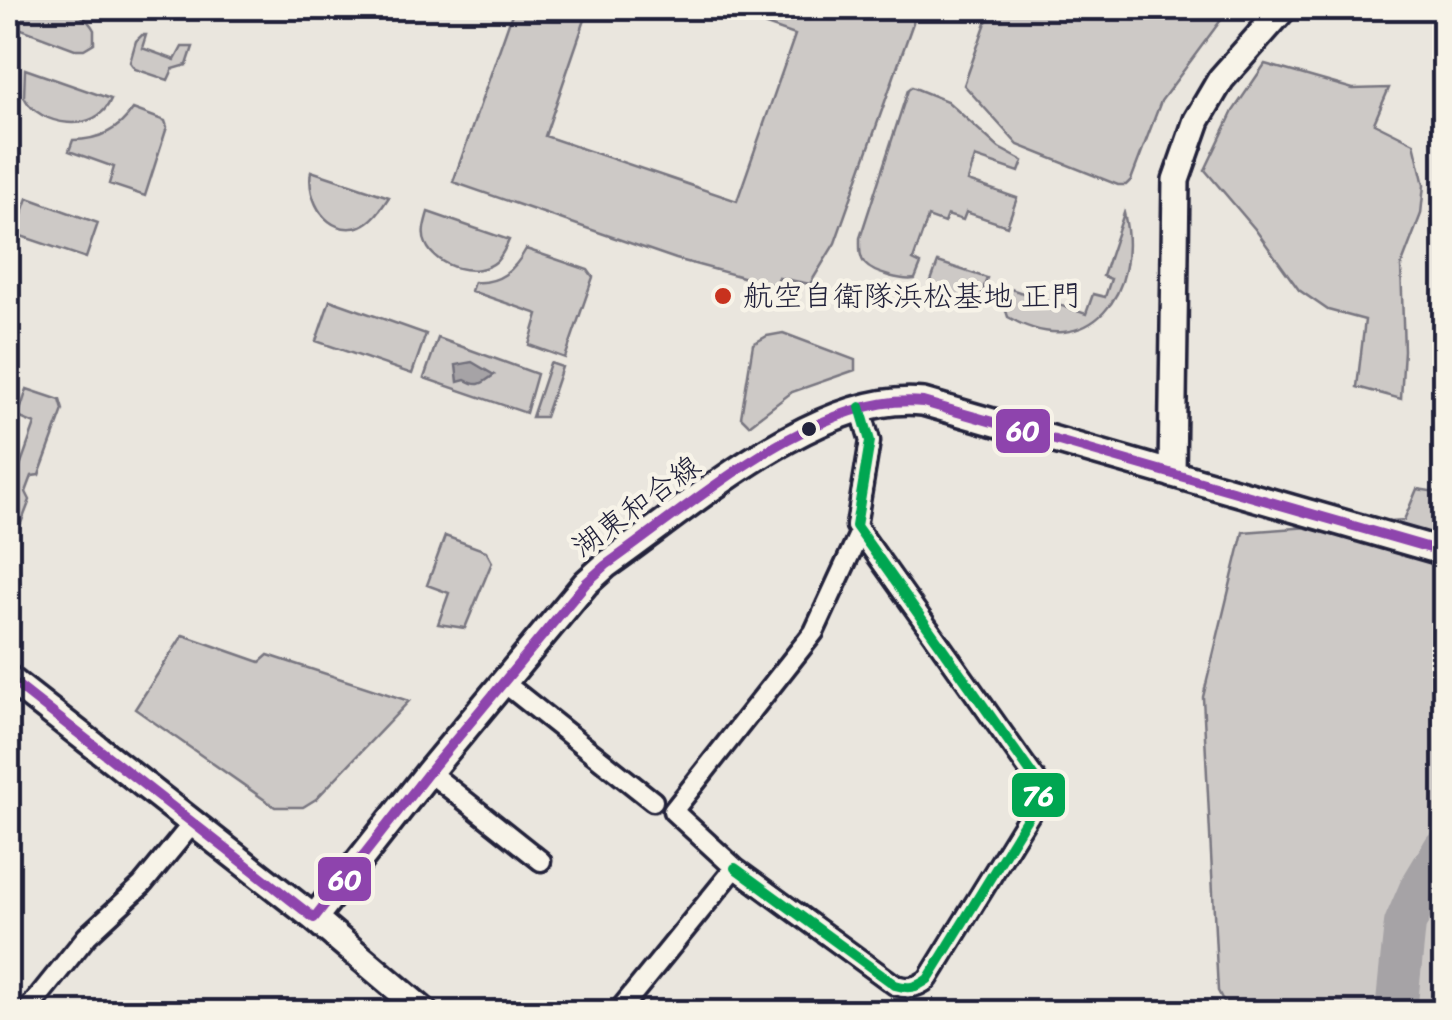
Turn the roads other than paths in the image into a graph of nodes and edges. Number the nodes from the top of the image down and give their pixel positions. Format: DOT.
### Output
graph roads {
  1 [pos="1284,8"];
  2 [pos="860,407"];
  3 [pos="1172,474"];
  4 [pos="860,532"];
  5 [pos="1444,552"];
  6 [pos="8,678"];
  7 [pos="503,682"];
  8 [pos="430,772"];
  9 [pos="653,801"];
  10 [pos="193,823"];
  11 [pos="541,861"];
  12 [pos="735,868"];
  13 [pos="314,918"];
  14 [pos="26,1012"];
  15 [pos="425,1012"];
  16 [pos="618,1012"];
  1 -- 3 [label="main road"];
  2 -- 3 [label="main road, 湖東和合線"];
  2 -- 4 [label="street"];
  2 -- 7 [label="main road, 湖東和合線"];
  3 -- 5 [label="main road, 湖東和合線"];
  4 -- 12 [label="street"];
  4 -- 12 [label="street"];
  6 -- 10 [label="main road"];
  7 -- 8 [label="main road, 湖東和合線"];
  7 -- 9 [label="street"];
  8 -- 11 [label="street"];
  8 -- 13 [label="main road, 湖東和合線"];
  10 -- 13 [label="main road"];
  10 -- 14 [label="street"];
  12 -- 16 [label="street"];
  13 -- 15 [label="main road"];
}
